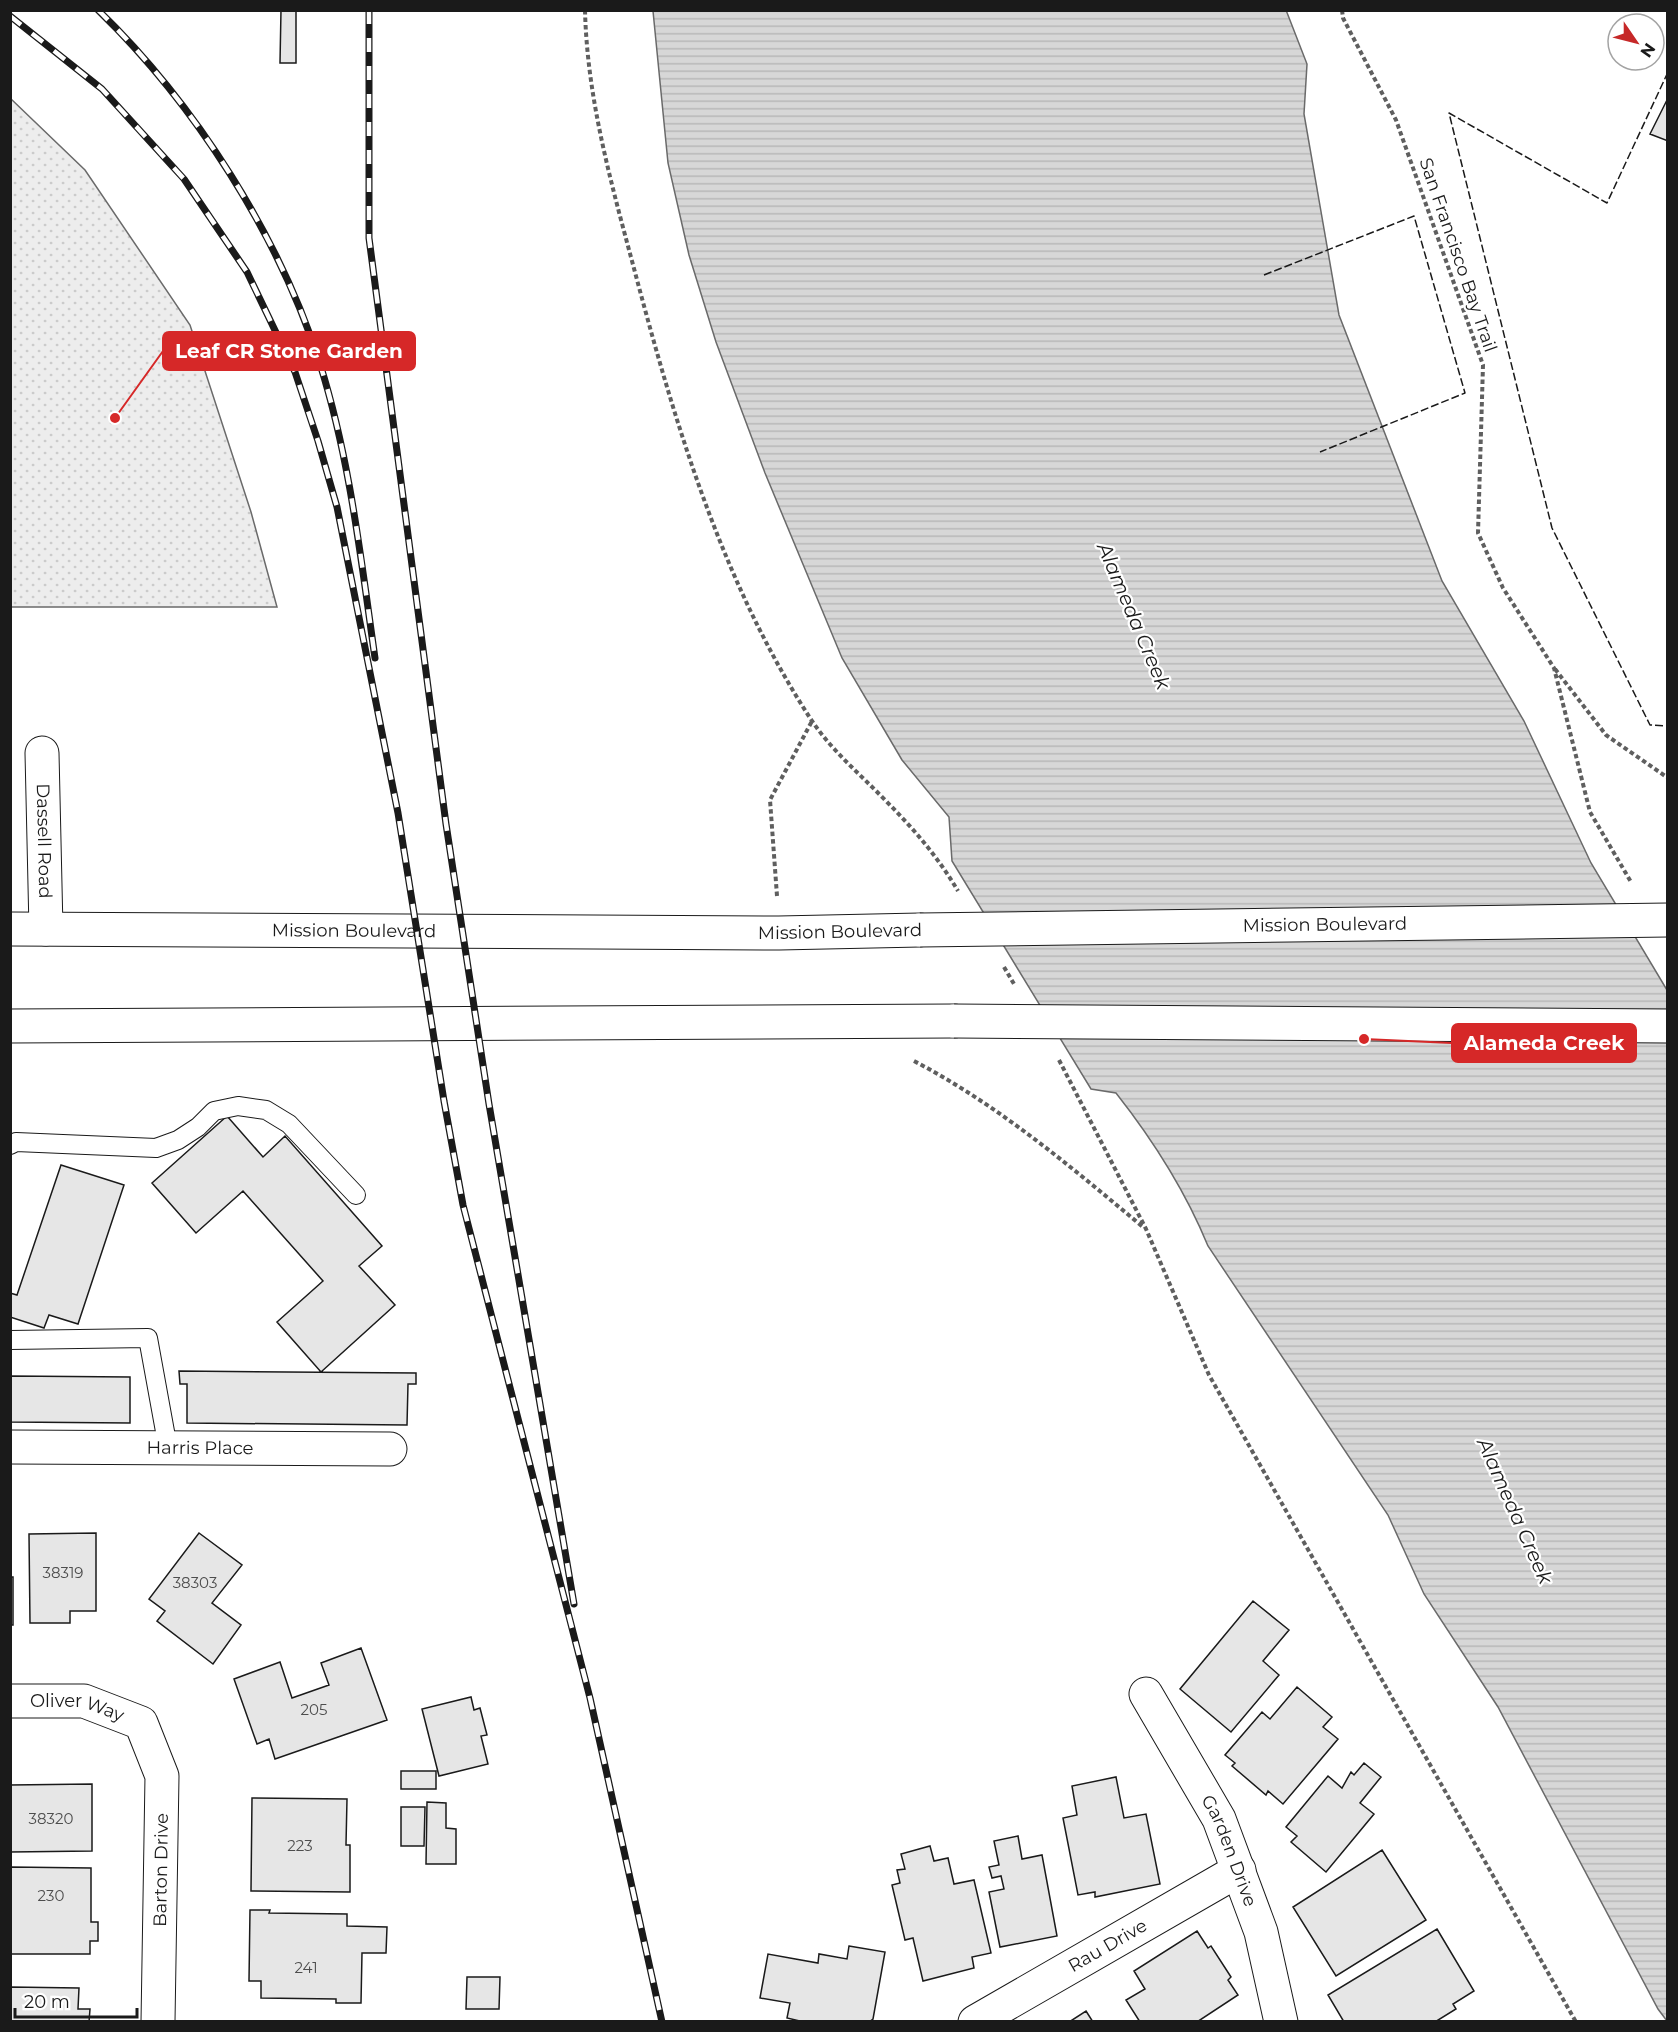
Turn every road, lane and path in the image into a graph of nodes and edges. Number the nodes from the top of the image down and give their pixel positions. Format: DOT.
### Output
graph roads {
  1 [pos="1342,10"];
  2 [pos="1554,668"];
  3 [pos="812,721"];
  4 [pos="42,753"];
  5 [pos="1668,778"];
  6 [pos="1633,886"];
  7 [pos="1668,920"];
  8 [pos="10,929"];
  9 [pos="46,929"];
  10 [pos="779,933"];
  11 [pos="10,1026"];
  12 [pos="1668,1026"];
  13 [pos="910,1059"];
  14 [pos="10,1145"];
  15 [pos="356,1194"];
  16 [pos="1146,1229"];
  17 [pos="10,1340"];
  18 [pos="10,1447"];
  19 [pos="168,1448"];
  20 [pos="390,1449"];
  21 [pos="1146,1694"];
  22 [pos="10,1701"];
  23 [pos="141,1723"];
  24 [pos="1239,1870"];
  25 [pos="158,2022"];
  26 [pos="975,2022"];
  27 [pos="1281,2022"];
  1 -- 2 [label="path, San Francisco Bay Trail"];
  2 -- 5 [label="path"];
  2 -- 6 [label="path, San Francisco Bay Trail"];
  3 -- 10 [label="path"];
  4 -- 9 [label="main road, Dassell Road"];
  7 -- 10 [label="main road, Mission Boulevard, bridge"];
  8 -- 9 [label="main road, Mission Boulevard"];
  9 -- 10 [label="main road, Mission Boulevard"];
  11 -- 12 [label="main road, bridge"];
  13 -- 16 [label="path"];
  14 -- 15 [label="lane"];
  17 -- 19 [label="lane"];
  18 -- 19 [label="main road, Harris Place"];
  19 -- 20 [label="main road, Harris Place"];
  21 -- 24 [label="main road, Garden Drive"];
  22 -- 23 [label="main road, Oliver Way"];
  23 -- 25 [label="main road, Barton Drive"];
  24 -- 26 [label="main road, Rau Drive"];
  24 -- 27 [label="main road, Garden Drive"];
}
